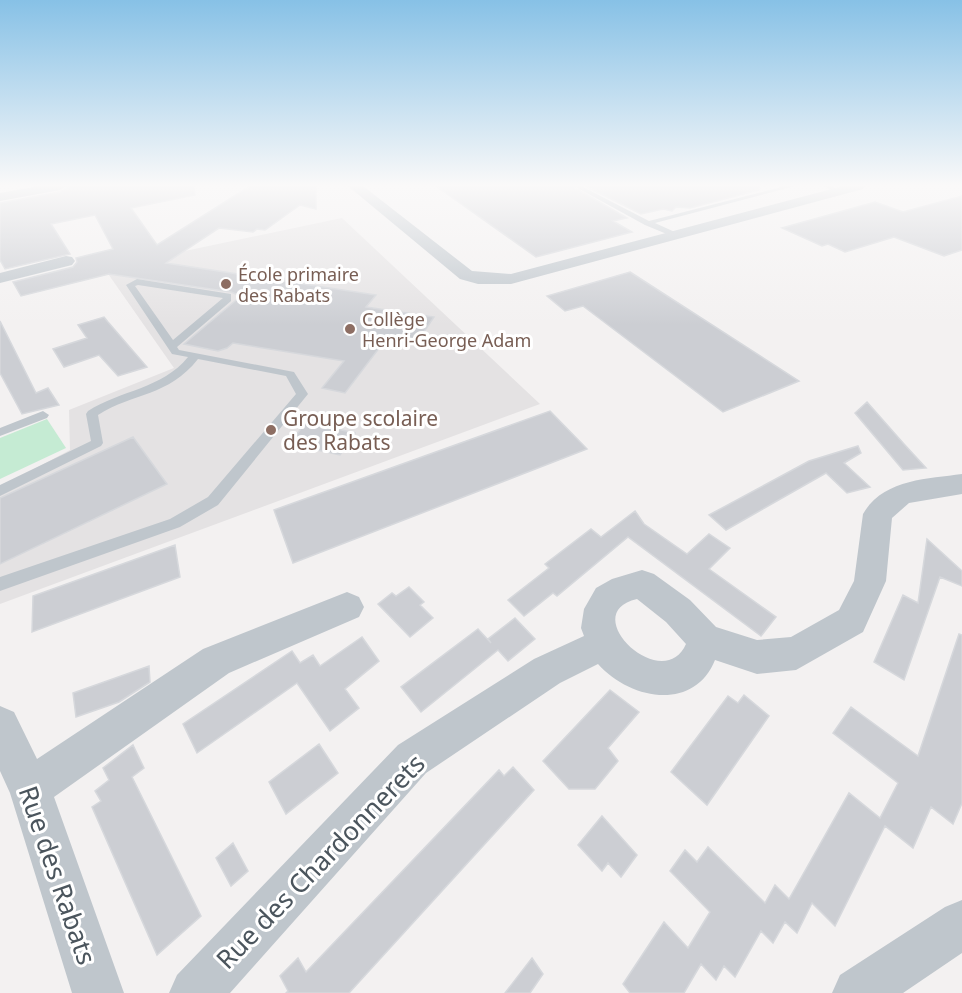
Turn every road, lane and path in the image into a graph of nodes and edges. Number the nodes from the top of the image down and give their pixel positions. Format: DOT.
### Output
graph roads {
  1 [pos="413,232"];
  2 [pos="668,232"];
  3 [pos="683,232"];
  4 [pos="674,235"];
  5 [pos="66,261"];
  6 [pos="0,278"];
  7 [pos="172,346"];
  8 [pos="195,356"];
  9 [pos="43,415"];
  10 [pos="0,432"];
  11 [pos="962,484"];
  12 [pos="0,491"];
  13 [pos="0,584"];
  14 [pos="347,607"];
  15 [pos="705,640"];
  16 [pos="604,644"];
  17 [pos="0,726"];
  18 [pos="30,789"];
  19 [pos="962,924"];
  20 [pos="98,993"];
  21 [pos="195,993"];
  22 [pos="858,993"];
  1 -- 4 [label="street"];
  2 -- 4 [label="lane"];
  3 -- 4 [label="street"];
  5 -- 6 [label="street"];
  7 -- 7 [label="lane"];
  7 -- 8 [label="lane"];
  8 -- 12 [label="lane"];
  8 -- 13 [label="lane"];
  9 -- 10 [label="lane"];
  11 -- 15 [label="street"];
  14 -- 18 [label="street"];
  15 -- 16 [label="street"];
  15 -- 16 [label="street"];
  16 -- 21 [label="street, Rue des Chardonnerets"];
  17 -- 18 [label="street, Rue des Rabats"];
  18 -- 20 [label="street, Rue des Rabats"];
  19 -- 22 [label="street"];
}
